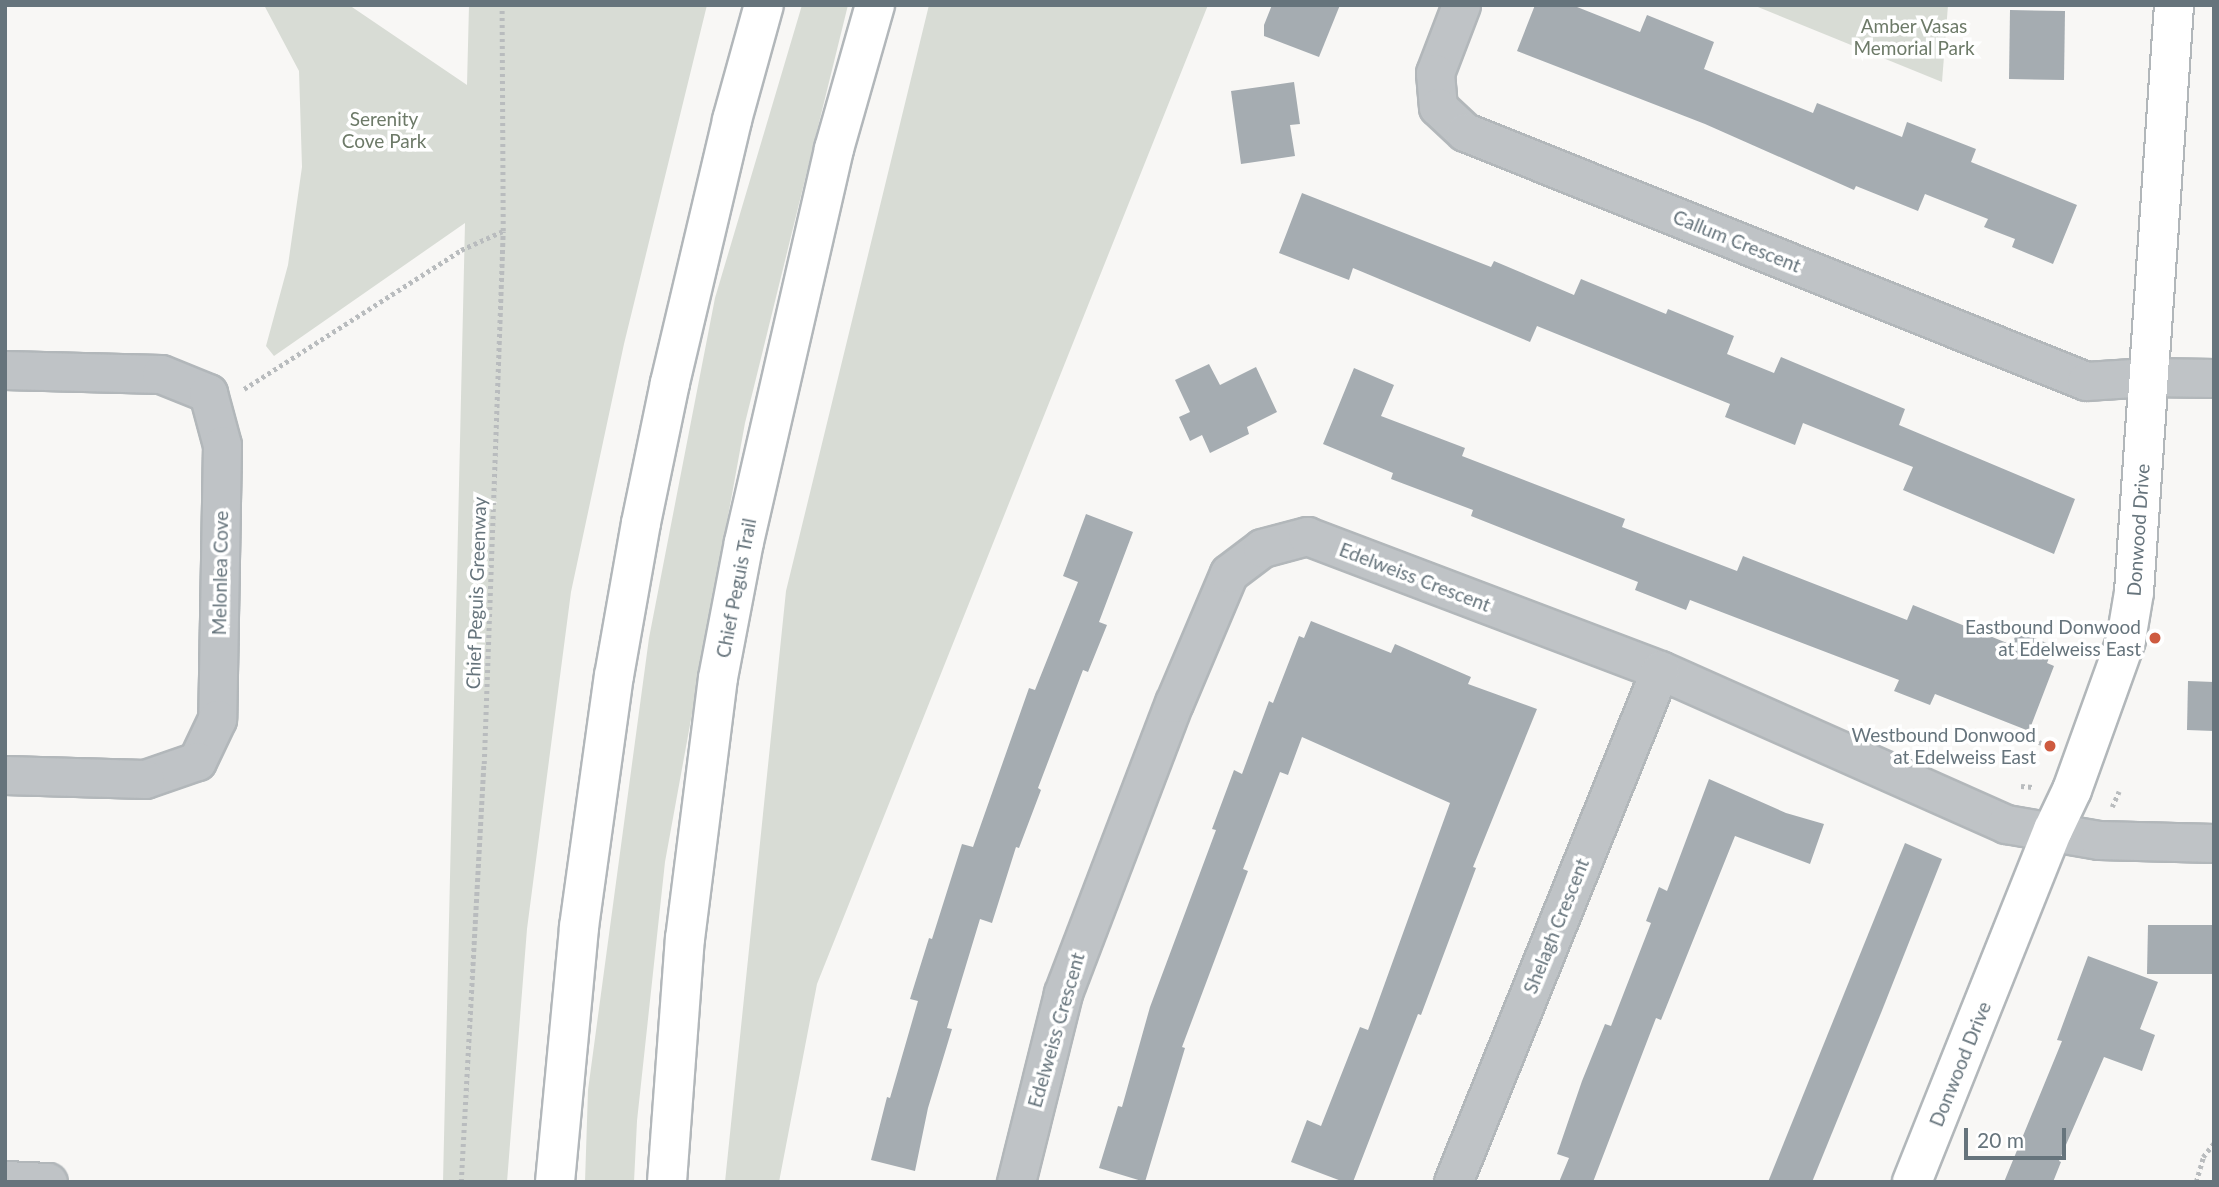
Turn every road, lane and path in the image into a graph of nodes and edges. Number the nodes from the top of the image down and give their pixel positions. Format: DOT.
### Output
graph roads {
  1 [pos="502,5"];
  2 [pos="764,5"];
  3 [pos="875,5"];
  4 [pos="1461,5"];
  5 [pos="2174,5"];
  6 [pos="503,231"];
  7 [pos="5,370"];
  8 [pos="2148,377"];
  9 [pos="2214,378"];
  10 [pos="208,393"];
  11 [pos="1660,670"];
  12 [pos="2039,742"];
  13 [pos="2050,746"];
  14 [pos="5,775"];
  15 [pos="2053,830"];
  16 [pos="2214,843"];
  17 [pos="2214,1143"];
  18 [pos="5,1181"];
  19 [pos="48,1182"];
  20 [pos="460,1182"];
  21 [pos="555,1182"];
  22 [pos="667,1182"];
  23 [pos="1016,1182"];
  24 [pos="1453,1182"];
  25 [pos="1912,1182"];
  26 [pos="2196,1182"];
  1 -- 6 [label="path, Chief Peguis Greenway"];
  2 -- 21 [label="main road"];
  3 -- 22 [label="main road, Chief Peguis Trail"];
  4 -- 8 [label="street, Callum Crescent"];
  5 -- 8 [label="main road, Donwood Drive"];
  6 -- 10 [label="path"];
  6 -- 20 [label="path, Chief Peguis Greenway"];
  7 -- 10 [label="street"];
  8 -- 9 [label="street, Callum Crescent"];
  8 -- 15 [label="main road, Donwood Drive"];
  10 -- 14 [label="street, Melonlea Cove"];
  11 -- 15 [label="street, Edelweiss Crescent"];
  11 -- 23 [label="street, Edelweiss Crescent"];
  11 -- 24 [label="street, Shelagh Crescent"];
  12 -- 13 [label="path"];
  15 -- 16 [label="street, Edelweiss Crescent"];
  15 -- 25 [label="main road, Donwood Drive"];
  17 -- 26 [label="path"];
  18 -- 19 [label="street"];
}
